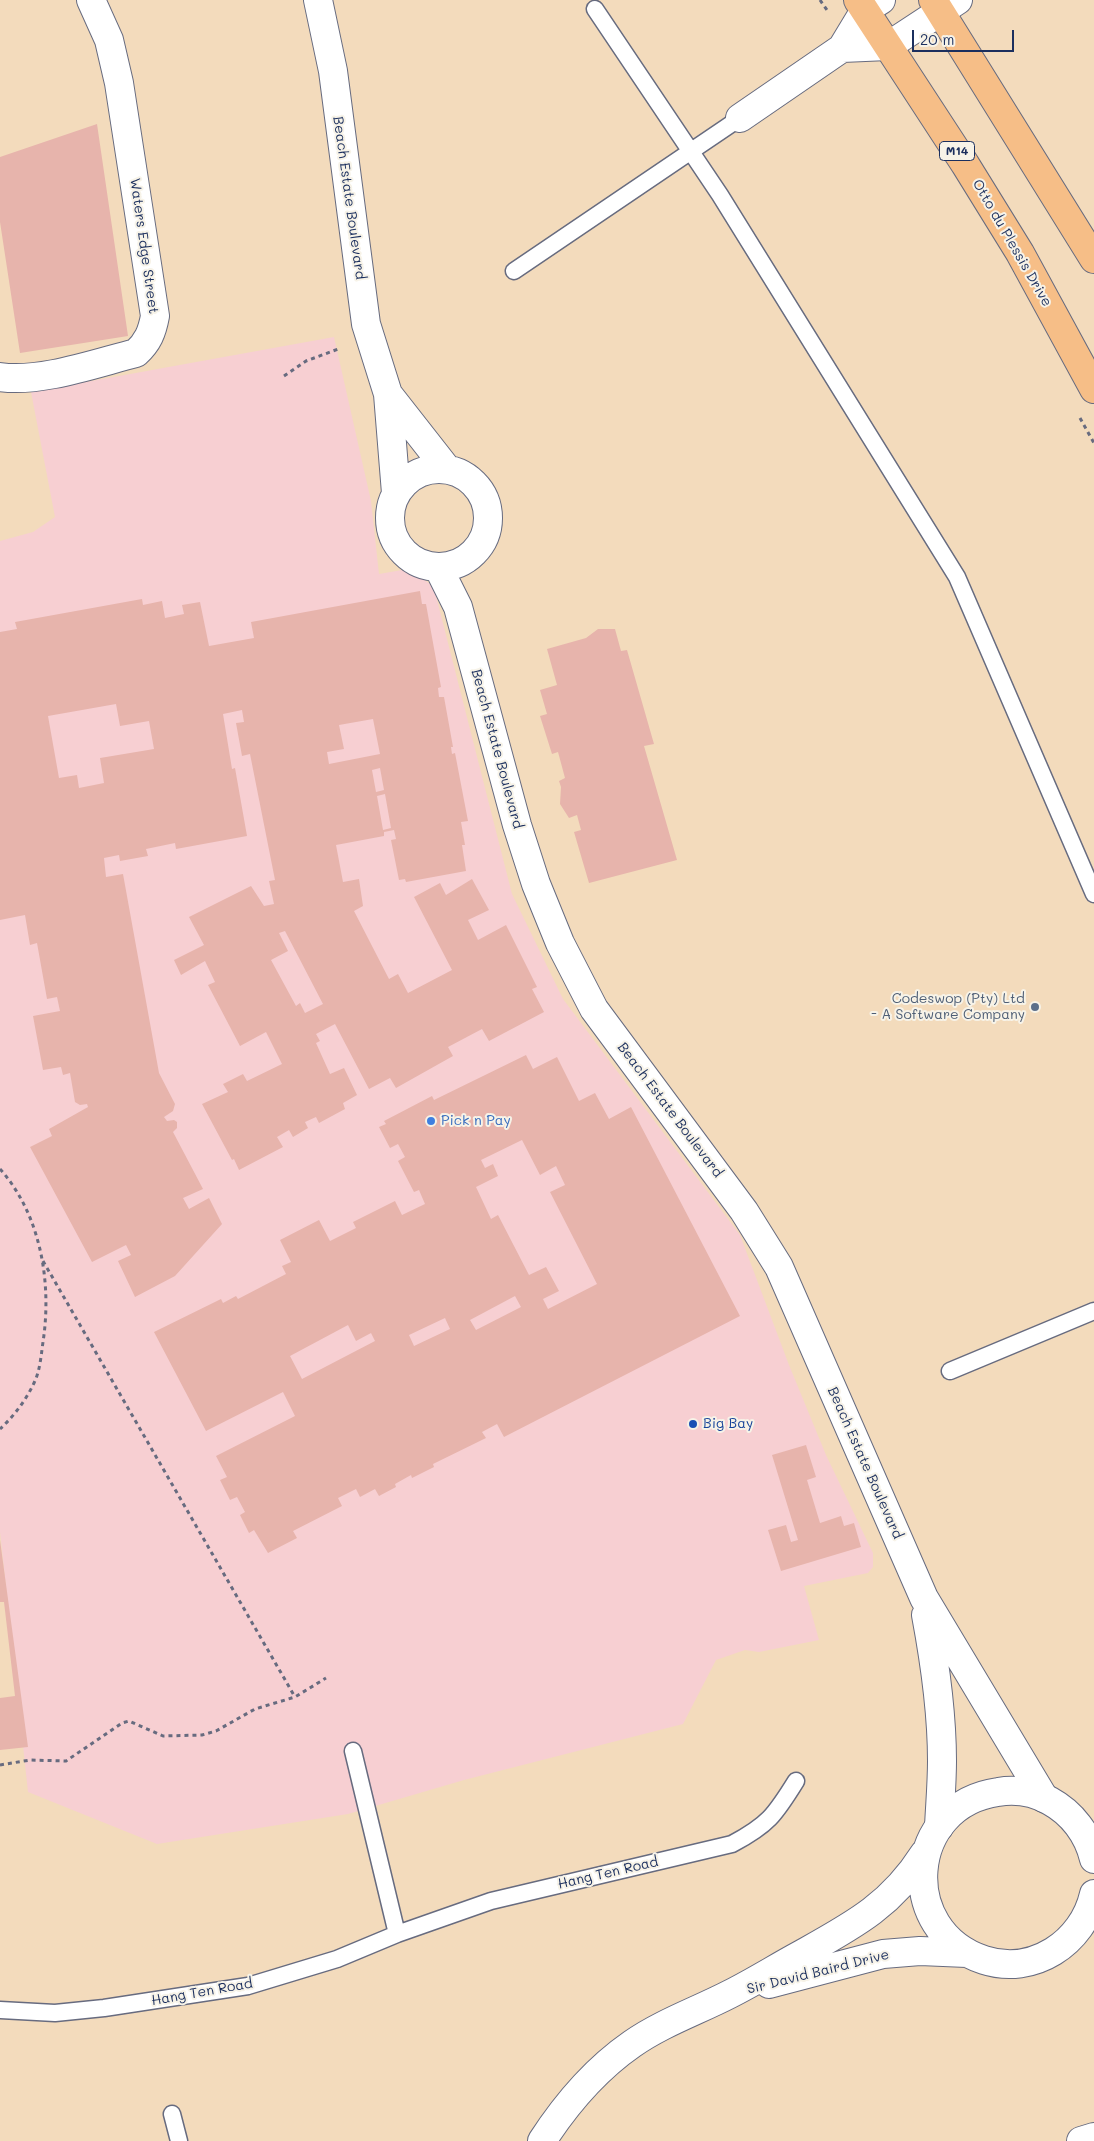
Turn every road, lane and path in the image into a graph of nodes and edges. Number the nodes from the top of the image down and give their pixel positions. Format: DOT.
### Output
graph roads {
  1 [pos="91,0"];
  2 [pos="318,0"];
  3 [pos="868,3"];
  4 [pos="944,4"];
  5 [pos="595,9"];
  6 [pos="888,46"];
  7 [pos="842,48"];
  8 [pos="740,118"];
  9 [pos="690,150"];
  10 [pos="1094,259"];
  11 [pos="514,271"];
  12 [pos="371,340"];
  13 [pos="284,376"];
  14 [pos="0,378"];
  15 [pos="1094,389"];
  16 [pos="388,394"];
  17 [pos="446,468"];
  18 [pos="396,493"];
  19 [pos="467,559"];
  20 [pos="438,568"];
  21 [pos="458,607"];
  22 [pos="1094,894"];
  23 [pos="0,1169"];
  24 [pos="43,1261"];
  25 [pos="1094,1311"];
  26 [pos="950,1371"];
  27 [pos="0,1429"];
  28 [pos="924,1598"];
  29 [pos="326,1678"];
  30 [pos="295,1697"];
  31 [pos="353,1751"];
  32 [pos="0,1765"];
  33 [pos="796,1781"];
  34 [pos="1044,1798"];
  35 [pos="1084,1823"];
  36 [pos="933,1838"];
  37 [pos="1094,1859"];
  38 [pos="1094,1894"];
  39 [pos="1086,1926"];
  40 [pos="397,1934"];
  41 [pos="967,1953"];
  42 [pos="729,1994"];
  43 [pos="0,2010"];
  44 [pos="172,2114"];
  45 [pos="1094,2137"];
  46 [pos="180,2141"];
  47 [pos="542,2141"];
  48 [pos="1081,2141"];
  1 -- 14 [label="street, Waters Edge Street"];
  2 -- 12 [label="street, Beach Estate Boulevard"];
  3 -- 6 [label="main road, Otto du Plessis Drive / M14"];
  3 -- 7 [label="street"];
  4 -- 6 [label="street"];
  4 -- 10 [label="main road"];
  5 -- 9 [label="lane"];
  6 -- 7 [label="street"];
  6 -- 15 [label="main road, Otto du Plessis Drive / M14"];
  7 -- 8 [label="street"];
  8 -- 9 [label="lane"];
  9 -- 11 [label="lane"];
  9 -- 22 [label="lane"];
  12 -- 13 [label="path"];
  12 -- 16 [label="street, Beach Estate Boulevard"];
  16 -- 17 [label="street, Beach Estate Boulevard"];
  16 -- 18 [label="street, Beach Estate Boulevard"];
  17 -- 18 [label="street"];
  17 -- 19 [label="street"];
  18 -- 20 [label="street"];
  19 -- 20 [label="street"];
  19 -- 21 [label="street, Beach Estate Boulevard"];
  20 -- 21 [label="street, Beach Estate Boulevard"];
  21 -- 28 [label="street, Beach Estate Boulevard"];
  23 -- 24 [label="path"];
  24 -- 27 [label="path"];
  24 -- 30 [label="path"];
  25 -- 26 [label="lane"];
  28 -- 34 [label="street, Beach Estate Boulevard"];
  28 -- 36 [label="street, Beach Estate Boulevard"];
  29 -- 30 [label="path"];
  30 -- 32 [label="path"];
  31 -- 40 [label="lane"];
  33 -- 40 [label="lane, Hang Ten Road"];
  34 -- 35 [label="street"];
  34 -- 36 [label="street, Sir David Baird Drive"];
  35 -- 37 [label="street"];
  36 -- 41 [label="street, Beach Estate Boulevard"];
  36 -- 42 [label="street, Sir David Baird Drive"];
  38 -- 39 [label="street"];
  39 -- 41 [label="street"];
  40 -- 43 [label="lane, Hang Ten Road"];
  41 -- 42 [label="street, Sir David Baird Drive"];
  42 -- 47 [label="street, Sir David Baird Drive"];
  44 -- 46 [label="lane"];
  45 -- 48 [label="street"];
}
